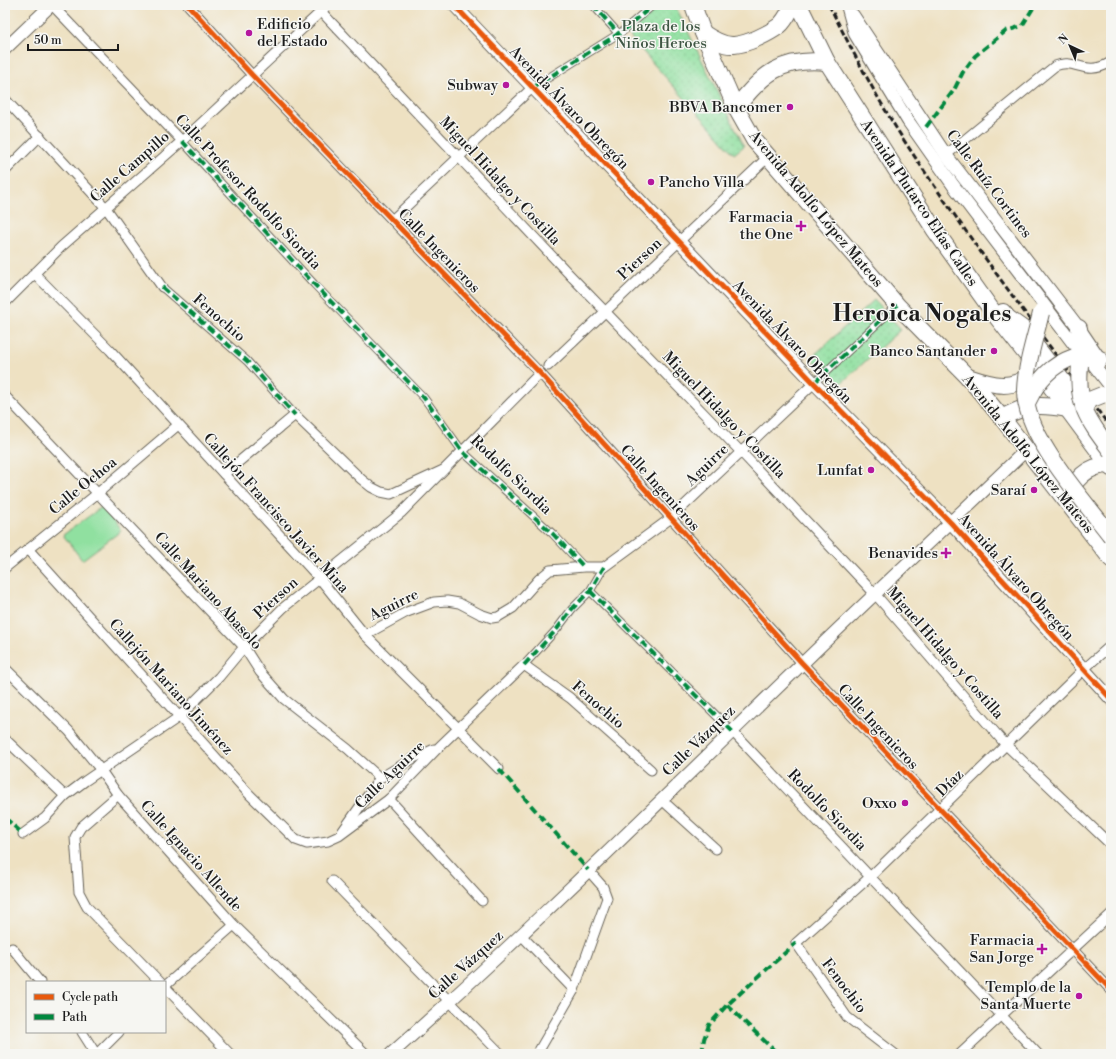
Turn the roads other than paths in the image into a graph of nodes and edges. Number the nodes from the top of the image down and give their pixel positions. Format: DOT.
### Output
graph roads {
  1 [pos="52,5"];
  2 [pos="188,5"];
  3 [pos="328,5"];
  4 [pos="454,5"];
  5 [pos="593,5"];
  6 [pos="653,5"];
  7 [pos="694,5"];
  8 [pos="793,5"];
  9 [pos="799,5"];
  10 [pos="808,5"];
  11 [pos="318,8"];
  12 [pos="848,8"];
  13 [pos="618,33"];
  14 [pos="703,33"];
  15 [pos="5,49"];
  16 [pos="827,62"];
  17 [pos="1111,62"];
  18 [pos="252,75"];
  19 [pos="532,88"];
  20 [pos="5,99"];
  21 [pos="736,108"];
  22 [pos="40,136"];
  23 [pos="182,141"];
  24 [pos="946,155"];
  25 [pos="459,157"];
  26 [pos="768,157"];
  27 [pos="5,171"];
  28 [pos="106,208"];
  29 [pos="392,220"];
  30 [pos="680,241"];
  31 [pos="34,273"];
  32 [pos="162,287"];
  33 [pos="5,303"];
  34 [pos="897,305"];
  35 [pos="1042,308"];
  36 [pos="605,312"];
  37 [pos="1079,328"];
  38 [pos="1078,358"];
  39 [pos="548,366"];
  40 [pos="1100,366"];
  41 [pos="1037,368"];
  42 [pos="540,372"];
  43 [pos="968,377"];
  44 [pos="814,383"];
  45 [pos="1108,391"];
  46 [pos="5,396"];
  47 [pos="424,398"];
  48 [pos="1027,405"];
  49 [pos="1075,408"];
  50 [pos="295,415"];
  51 [pos="1002,418"];
  52 [pos="178,425"];
  53 [pos="1111,443"];
  54 [pos="1027,448"];
  55 [pos="462,450"];
  56 [pos="740,452"];
  57 [pos="1110,462"];
  58 [pos="446,469"];
  59 [pos="224,474"];
  60 [pos="98,493"];
  61 [pos="1068,503"];
  62 [pos="671,518"];
  63 [pos="951,523"];
  64 [pos="1111,536"];
  65 [pos="28,549"];
  66 [pos="1111,558"];
  67 [pos="584,567"];
  68 [pos="5,568"];
  69 [pos="604,568"];
  70 [pos="320,578"];
  71 [pos="590,591"];
  72 [pos="874,594"];
  73 [pos="364,636"];
  74 [pos="1111,645"];
  75 [pos="244,647"];
  76 [pos="802,663"];
  77 [pos="524,665"];
  78 [pos="5,668"];
  79 [pos="1083,670"];
  80 [pos="1111,699"];
  81 [pos="179,717"];
  82 [pos="459,728"];
  83 [pos="733,732"];
  84 [pos="5,739"];
  85 [pos="1006,745"];
  86 [pos="439,747"];
  87 [pos="100,769"];
  88 [pos="499,769"];
  89 [pos="651,770"];
  90 [pos="380,778"];
  91 [pos="118,795"];
  92 [pos="65,796"];
  93 [pos="389,799"];
  94 [pos="662,800"];
  95 [pos="940,811"];
  96 [pos="23,834"];
  97 [pos="339,836"];
  98 [pos="296,840"];
  99 [pos="1111,845"];
  100 [pos="716,849"];
  101 [pos="588,870"];
  102 [pos="871,876"];
  103 [pos="332,880"];
  104 [pos="482,901"];
  105 [pos="1111,914"];
  106 [pos="234,925"];
  107 [pos="522,936"];
  108 [pos="796,943"];
  109 [pos="12,948"];
  110 [pos="1074,948"];
  111 [pos="39,981"];
  112 [pos="159,981"];
  113 [pos="166,985"];
  114 [pos="166,987"];
  115 [pos="574,990"];
  116 [pos="1111,990"];
  117 [pos="450,1002"];
  118 [pos="1002,1016"];
  119 [pos="83,1033"];
  120 [pos="118,1033"];
  121 [pos="97,1054"];
  122 [pos="230,1054"];
  123 [pos="366,1054"];
  124 [pos="391,1054"];
  125 [pos="501,1054"];
  126 [pos="537,1054"];
  127 [pos="895,1054"];
  128 [pos="960,1054"];
  129 [pos="1038,1054"];
  1 -- 15 [label="street"];
  1 -- 23 [label="street, Calle Profesor Rodolfo Siordia"];
  2 -- 18 [label="street, Calle Ingenieros"];
  3 -- 11 [label="street, Calle Campillo"];
  4 -- 19 [label="street, Avenida Álvaro Obregón"];
  5 -- 13 [label="street"];
  6 -- 13 [label="street"];
  7 -- 14 [label="highway, Avenida Adolfo López Mateos"];
  8 -- 14 [label="highway"];
  9 -- 16 [label="highway, Avenida Plutarco Elías Calles"];
  10 -- 53 [label="highway"];
  11 -- 18 [label="street, Calle Campillo"];
  11 -- 25 [label="street, Miguel Hidalgo y Costilla"];
  12 -- 24 [label="street, Calle Ruíz Cortines"];
  12 -- 35 [label="street, Calle Ruíz Cortines"];
  13 -- 19 [label="street"];
  14 -- 21 [label="highway, Avenida Adolfo López Mateos"];
  16 -- 21 [label="highway"];
  16 -- 41 [label="highway, Avenida Plutarco Elías Calles"];
  17 -- 24 [label="street"];
  18 -- 23 [label="street, Calle Campillo"];
  18 -- 29 [label="street, Calle Ingenieros"];
  19 -- 25 [label="street"];
  19 -- 30 [label="street, Avenida Álvaro Obregón"];
  20 -- 22 [label="street, Fenochio"];
  21 -- 26 [label="highway, Avenida Adolfo López Mateos"];
  22 -- 27 [label="street"];
  22 -- 28 [label="street, Fenochio"];
  23 -- 28 [label="street, Calle Campillo"];
  23 -- 47 [label="street, Calle Profesor Rodolfo Siordia"];
  24 -- 37 [label="street, Calle Ruíz Cortines"];
  25 -- 29 [label="street"];
  25 -- 36 [label="street, Miguel Hidalgo y Costilla"];
  26 -- 30 [label="street, Pierson"];
  26 -- 34 [label="highway, Avenida Adolfo López Mateos"];
  28 -- 31 [label="street, Calle Campillo"];
  28 -- 32 [label="street, Fenochio"];
  29 -- 42 [label="street, Calle Ingenieros"];
  30 -- 36 [label="street, Pierson"];
  30 -- 44 [label="street, Avenida Álvaro Obregón"];
  31 -- 33 [label="street, Calle Campillo"];
  31 -- 52 [label="street, Callejón Francisco Javier Mina"];
  32 -- 50 [label="street, Fenochio"];
  34 -- 43 [label="highway, Avenida Adolfo López Mateos"];
  34 -- 44 [label="street, Aguirre"];
  35 -- 38 [label="street, Calle Ruíz Cortines"];
  35 -- 48 [label="highway, bridge"];
  36 -- 39 [label="street, Pierson"];
  36 -- 56 [label="street, Miguel Hidalgo y Costilla"];
  37 -- 38 [label="highway"];
  37 -- 40 [label="street, Calle Ruíz Cortines"];
  38 -- 40 [label="highway"];
  38 -- 48 [label="highway, bridge"];
  38 -- 49 [label="highway, bridge"];
  40 -- 45 [label="street, Calle Ruíz Cortines"];
  41 -- 43 [label="highway"];
  41 -- 49 [label="highway, Avenida Plutarco Elías Calles"];
  42 -- 55 [label="street, Pierson"];
  42 -- 62 [label="street, Calle Ingenieros"];
  43 -- 51 [label="highway, Avenida Adolfo López Mateos"];
  44 -- 56 [label="street, Aguirre"];
  44 -- 63 [label="street, Avenida Álvaro Obregón"];
  45 -- 49 [label="highway, bridge"];
  46 -- 60 [label="street, Calle Mariano Abasolo"];
  47 -- 55 [label="street, Rodolfo Siordia"];
  48 -- 64 [label="highway, bridge"];
  49 -- 51 [label="highway"];
  49 -- 57 [label="highway, Avenida Plutarco Elías Calles, bridge"];
  50 -- 58 [label="street, Fenochio"];
  50 -- 59 [label="street"];
  51 -- 54 [label="highway, Avenida Adolfo López Mateos"];
  52 -- 59 [label="street, Callejón Francisco Javier Mina"];
  52 -- 60 [label="street, Calle Ochoa"];
  54 -- 61 [label="highway, Avenida Adolfo López Mateos"];
  54 -- 63 [label="street, Calle Vázquez"];
  55 -- 58 [label="street, Pierson"];
  55 -- 67 [label="street, Rodolfo Siordia"];
  56 -- 62 [label="street, Aguirre"];
  56 -- 72 [label="street, Miguel Hidalgo y Costilla"];
  57 -- 61 [label="highway"];
  58 -- 70 [label="street, Pierson"];
  59 -- 70 [label="street, Callejón Francisco Javier Mina"];
  60 -- 65 [label="street, Calle Ochoa"];
  60 -- 75 [label="street, Calle Mariano Abasolo"];
  61 -- 66 [label="highway, Avenida Adolfo López Mateos"];
  62 -- 69 [label="street, Aguirre"];
  62 -- 76 [label="street, Calle Ingenieros"];
  63 -- 72 [label="street, Calle Vázquez"];
  63 -- 79 [label="street, Avenida Álvaro Obregón"];
  65 -- 68 [label="street, Calle Ochoa"];
  65 -- 81 [label="street, Callejón Mariano Jiménez"];
  67 -- 69 [label="street"];
  67 -- 73 [label="street, Aguirre"];
  69 -- 71 [label="street, Aguirre"];
  70 -- 73 [label="street, Callejón Francisco Javier Mina"];
  70 -- 75 [label="street, Pierson"];
  71 -- 77 [label="street, Aguirre"];
  71 -- 83 [label="street, Rodolfo Siordia"];
  72 -- 76 [label="street, Calle Vázquez"];
  72 -- 85 [label="street, Miguel Hidalgo y Costilla"];
  73 -- 82 [label="street, Callejón Francisco Javier Mina"];
  74 -- 79 [label="street, Díaz"];
  75 -- 81 [label="street, Pierson"];
  75 -- 90 [label="street, Calle Mariano Abasolo"];
  76 -- 83 [label="street, Calle Vázquez"];
  76 -- 95 [label="street, Calle Ingenieros"];
  77 -- 82 [label="street, Calle Aguirre"];
  77 -- 89 [label="street, Fenochio"];
  78 -- 87 [label="street, Calle Ignacio Allende"];
  79 -- 80 [label="street, Avenida Álvaro Obregón"];
  79 -- 85 [label="street, Díaz"];
  81 -- 87 [label="street, Pierson"];
  81 -- 98 [label="street, Callejón Mariano Jiménez"];
  82 -- 86 [label="street, Calle Aguirre"];
  82 -- 88 [label="street, Callejón Francisco Javier Mina"];
  83 -- 94 [label="street, Calle Vázquez"];
  83 -- 102 [label="street, Rodolfo Siordia"];
  84 -- 92 [label="street"];
  85 -- 95 [label="street, Díaz"];
  85 -- 99 [label="street, Miguel Hidalgo y Costilla"];
  86 -- 90 [label="street, Calle Aguirre"];
  86 -- 93 [label="street, Calle Aguirre"];
  87 -- 91 [label="street, Calle Ignacio Allende"];
  87 -- 92 [label="street, Pierson"];
  90 -- 97 [label="street, Calle Aguirre"];
  91 -- 106 [label="street, Calle Ignacio Allende"];
  91 -- 112 [label="street"];
  92 -- 96 [label="street, Pierson"];
  93 -- 97 [label="street, Calle Aguirre"];
  93 -- 104 [label="street"];
  94 -- 100 [label="street"];
  94 -- 101 [label="street, Calle Vázquez"];
  95 -- 102 [label="street, Díaz"];
  95 -- 110 [label="street, Calle Ingenieros"];
  97 -- 98 [label="street, Calle Aguirre"];
  101 -- 107 [label="street, Calle Vázquez"];
  101 -- 115 [label="street"];
  102 -- 108 [label="street, Díaz"];
  102 -- 118 [label="street, Rodolfo Siordia"];
  103 -- 117 [label="street"];
  105 -- 110 [label="street"];
  106 -- 113 [label="street"];
  106 -- 123 [label="street, Calle Ignacio Allende"];
  107 -- 115 [label="street"];
  107 -- 117 [label="street, Calle Vázquez"];
  108 -- 127 [label="street, Fenochio"];
  109 -- 111 [label="street"];
  110 -- 116 [label="street, Calle Ingenieros"];
  110 -- 118 [label="street"];
  114 -- 122 [label="street"];
  115 -- 126 [label="street"];
  117 -- 124 [label="street, Calle Vázquez"];
  117 -- 125 [label="street"];
  118 -- 128 [label="street"];
  118 -- 129 [label="street, Rodolfo Siordia"];
  119 -- 121 [label="street"];
  120 -- 121 [label="street"];
}
